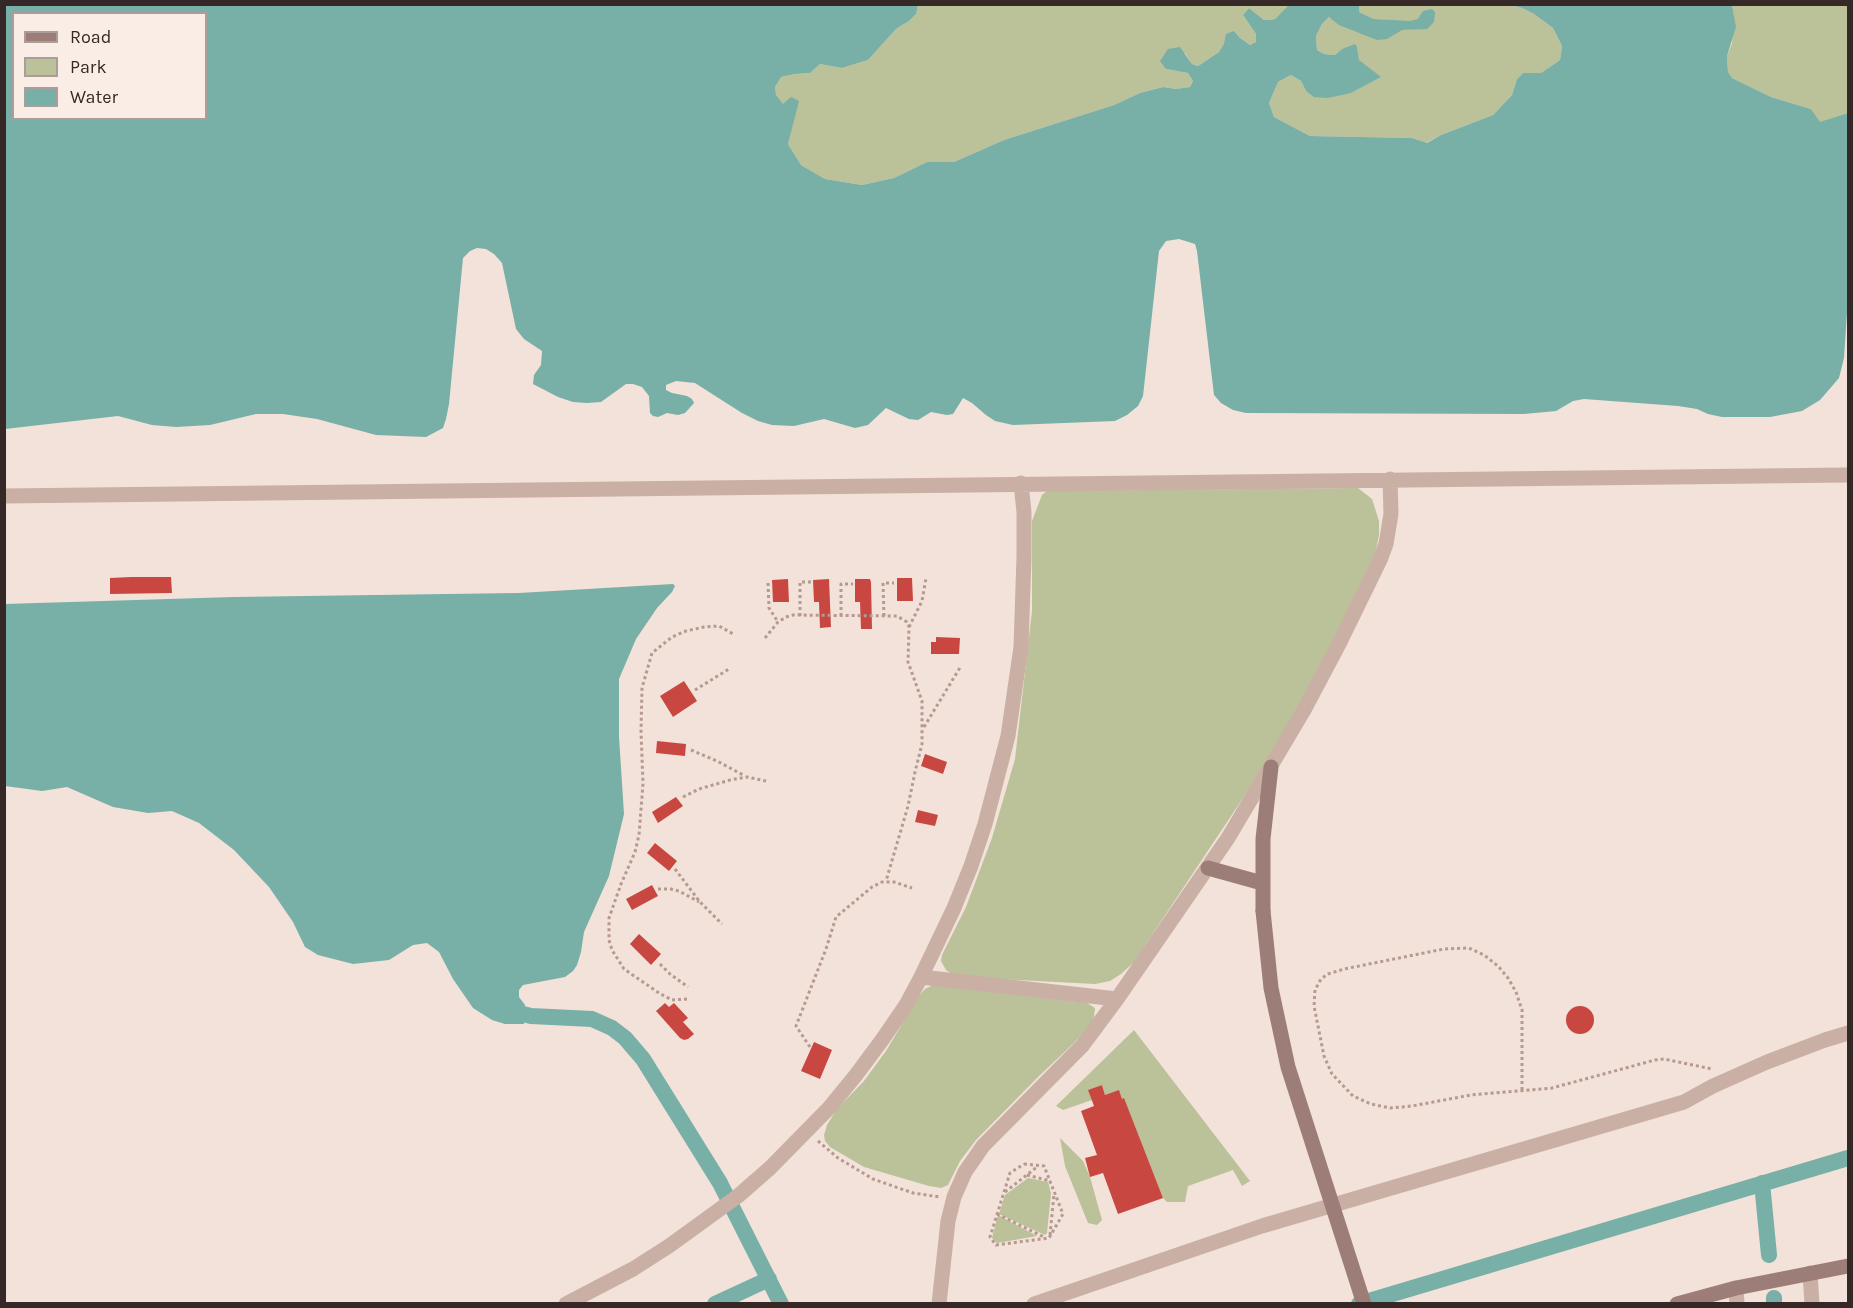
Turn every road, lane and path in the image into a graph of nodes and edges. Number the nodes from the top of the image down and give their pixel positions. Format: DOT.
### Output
graph roads {
  1 [pos="1848,475"];
  2 [pos="1390,479"];
  3 [pos="1021,483"];
  4 [pos="4,496"];
  5 [pos="926,578"];
  6 [pos="812,582"];
  7 [pos="768,583"];
  8 [pos="894,583"];
  9 [pos="853,584"];
  10 [pos="800,616"];
  11 [pos="841,616"];
  12 [pos="884,616"];
  13 [pos="778,622"];
  14 [pos="909,627"];
  15 [pos="735,635"];
  16 [pos="765,638"];
  17 [pos="961,666"];
  18 [pos="729,669"];
  19 [pos="695,690"];
  20 [pos="923,729"];
  21 [pos="691,750"];
  22 [pos="1271,767"];
  23 [pos="747,777"];
  24 [pos="766,781"];
  25 [pos="683,797"];
  26 [pos="1208,868"];
  27 [pos="675,869"];
  28 [pos="886,881"];
  29 [pos="1263,883"];
  30 [pos="912,888"];
  31 [pos="658,889"];
  32 [pos="700,902"];
  33 [pos="722,924"];
  34 [pos="660,964"];
  35 [pos="921,977"];
  36 [pos="688,987"];
  37 [pos="687,999"];
  38 [pos="1117,999"];
  39 [pos="1848,1033"];
  40 [pos="810,1047"];
  41 [pos="1738,1074"];
  42 [pos="1522,1090"];
  43 [pos="808,1130"];
  44 [pos="1039,1166"];
  45 [pos="1027,1175"];
  46 [pos="1050,1180"];
  47 [pos="1054,1192"];
  48 [pos="1003,1193"];
  49 [pos="954,1197"];
  50 [pos="997,1214"];
  51 [pos="1047,1238"];
  52 [pos="1848,1266"];
  53 [pos="1810,1273"];
  54 [pos="1737,1296"];
  55 [pos="1682,1303"];
  56 [pos="566,1304"];
  57 [pos="939,1304"];
  58 [pos="1034,1304"];
  59 [pos="1365,1304"];
  60 [pos="1812,1304"];
  1 -- 2 [label="street"];
  2 -- 3 [label="street"];
  2 -- 22 [label="street"];
  3 -- 4 [label="street"];
  3 -- 35 [label="street"];
  5 -- 14 [label="path"];
  6 -- 10 [label="path"];
  7 -- 13 [label="path"];
  8 -- 12 [label="path"];
  9 -- 11 [label="path"];
  10 -- 11 [label="path"];
  10 -- 13 [label="path"];
  11 -- 12 [label="path"];
  12 -- 14 [label="path"];
  13 -- 16 [label="path"];
  14 -- 20 [label="path"];
  15 -- 37 [label="path"];
  17 -- 20 [label="path"];
  18 -- 19 [label="path"];
  20 -- 28 [label="path"];
  21 -- 23 [label="path"];
  22 -- 26 [label="street"];
  22 -- 29 [label="main road"];
  23 -- 24 [label="path"];
  23 -- 25 [label="path"];
  26 -- 29 [label="main road"];
  26 -- 38 [label="street"];
  27 -- 32 [label="path"];
  28 -- 30 [label="path"];
  28 -- 40 [label="path"];
  29 -- 59 [label="main road, bridge"];
  31 -- 32 [label="path"];
  32 -- 33 [label="path"];
  34 -- 36 [label="path"];
  35 -- 38 [label="street"];
  35 -- 43 [label="street"];
  38 -- 49 [label="street"];
  39 -- 41 [label="street"];
  41 -- 42 [label="path"];
  41 -- 58 [label="street"];
  42 -- 42 [label="path"];
  43 -- 49 [label="path"];
  43 -- 56 [label="street"];
  44 -- 45 [label="path"];
  44 -- 46 [label="path"];
  44 -- 48 [label="path"];
  45 -- 46 [label="path"];
  45 -- 48 [label="path"];
  46 -- 47 [label="path"];
  47 -- 51 [label="path"];
  47 -- 51 [label="path"];
  48 -- 50 [label="path"];
  49 -- 57 [label="street"];
  50 -- 51 [label="path"];
  50 -- 51 [label="path"];
  52 -- 53 [label="main road"];
  53 -- 54 [label="main road"];
  53 -- 60 [label="street"];
  54 -- 55 [label="main road"];
}
